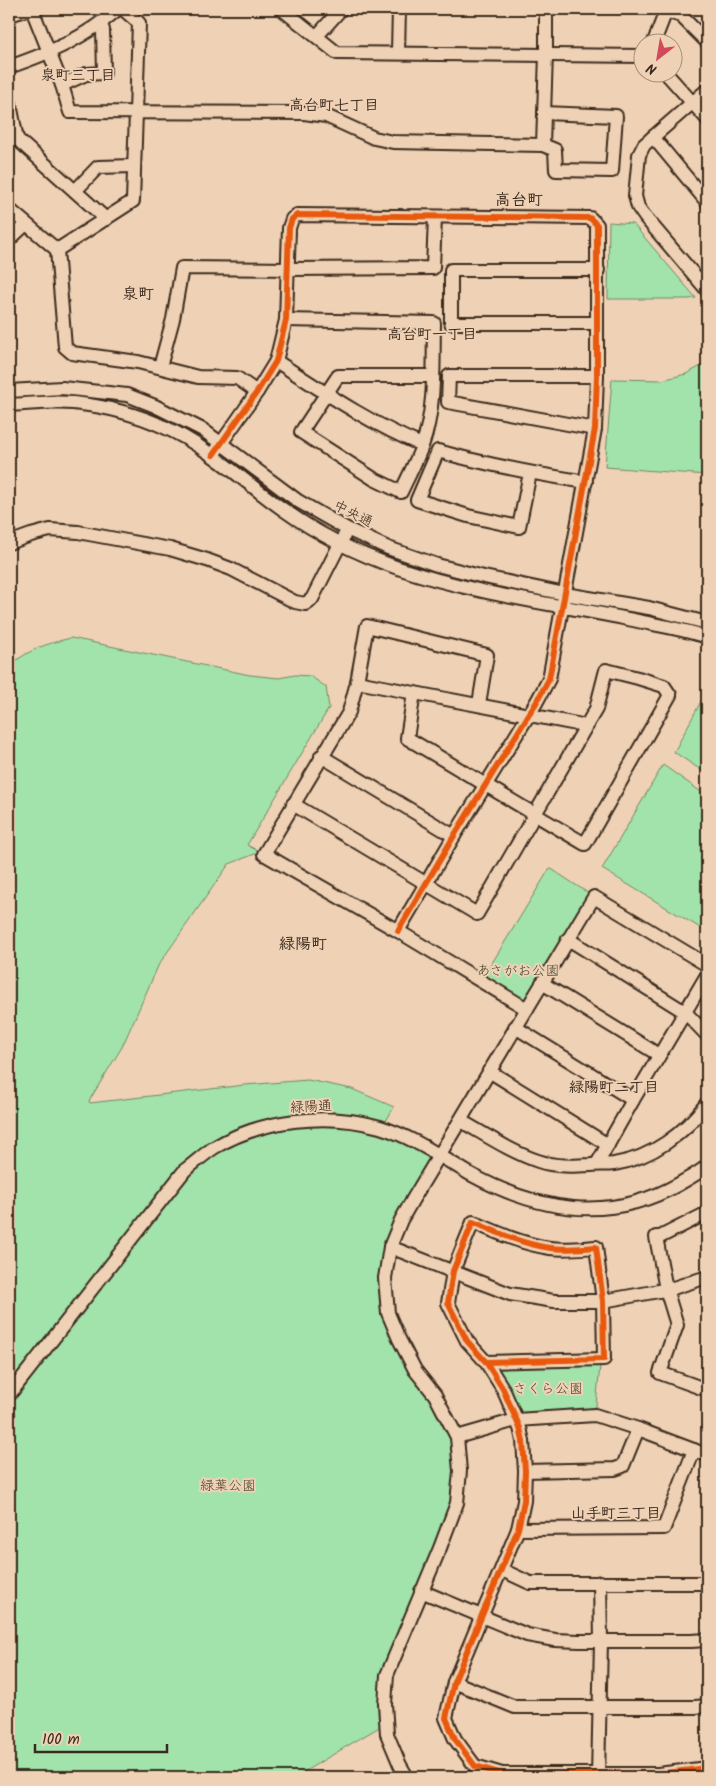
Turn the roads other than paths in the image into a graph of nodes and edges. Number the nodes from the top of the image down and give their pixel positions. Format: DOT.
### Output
graph roads {
  1 [pos="30,9"];
  2 [pos="118,9"];
  3 [pos="123,9"];
  4 [pos="282,9"];
  5 [pos="341,9"];
  6 [pos="399,9"];
  7 [pos="546,9"];
  8 [pos="9,15"];
  9 [pos="101,24"];
  10 [pos="658,32"];
  11 [pos="317,36"];
  12 [pos="707,42"];
  13 [pos="398,52"];
  14 [pos="49,53"];
  15 [pos="546,54"];
  16 [pos="634,56"];
  17 [pos="9,67"];
  18 [pos="675,82"];
  19 [pos="62,85"];
  20 [pos="707,90"];
  21 [pos="9,99"];
  22 [pos="694,102"];
  23 [pos="137,112"];
  24 [pos="544,113"];
  25 [pos="707,119"];
  26 [pos="653,137"];
  27 [pos="543,145"];
  28 [pos="134,166"];
  29 [pos="76,191"];
  30 [pos="707,202"];
  31 [pos="9,208"];
  32 [pos="435,217"];
  33 [pos="106,219"];
  34 [pos="26,224"];
  35 [pos="9,240"];
  36 [pos="57,250"];
  37 [pos="288,269"];
  38 [pos="598,270"];
  39 [pos="707,290"];
  40 [pos="286,320"];
  41 [pos="597,323"];
  42 [pos="276,361"];
  43 [pos="160,367"];
  44 [pos="432,376"];
  45 [pos="597,376"];
  46 [pos="9,391"];
  47 [pos="257,392"];
  48 [pos="325,393"];
  49 [pos="9,405"];
  50 [pos="595,430"];
  51 [pos="221,443"];
  52 [pos="422,445"];
  53 [pos="213,455"];
  54 [pos="530,473"];
  55 [pos="586,482"];
  56 [pos="347,529"];
  57 [pos="9,543"];
  58 [pos="340,544"];
  59 [pos="564,600"];
  60 [pos="707,624"];
  61 [pos="707,637"];
  62 [pos="357,682"];
  63 [pos="414,693"];
  64 [pos="479,704"];
  65 [pos="529,714"];
  66 [pos="588,726"];
  67 [pos="321,756"];
  68 [pos="486,785"];
  69 [pos="293,804"];
  70 [pos="535,814"];
  71 [pos="454,836"];
  72 [pos="426,884"];
  73 [pos="398,931"];
  74 [pos="568,939"];
  75 [pos="707,965"];
  76 [pos="707,975"];
  77 [pos="542,983"];
  78 [pos="526,1009"];
  79 [pos="685,1012"];
  80 [pos="515,1027"];
  81 [pos="707,1035"];
  82 [pos="659,1055"];
  83 [pos="489,1071"];
  84 [pos="633,1100"];
  85 [pos="707,1104"];
  86 [pos="461,1121"];
  87 [pos="608,1145"];
  88 [pos="440,1155"];
  89 [pos="597,1164"];
  90 [pos="707,1166"];
  91 [pos="707,1213"];
  92 [pos="390,1247"];
  93 [pos="453,1271"];
  94 [pos="707,1277"];
  95 [pos="666,1290"];
  96 [pos="602,1301"];
  97 [pos="486,1362"];
  98 [pos="707,1390"];
  99 [pos="9,1395"];
  100 [pos="516,1420"];
  101 [pos="638,1429"];
  102 [pos="457,1437"];
  103 [pos="694,1450"];
  104 [pos="707,1455"];
  105 [pos="526,1471"];
  106 [pos="518,1529"];
  107 [pos="502,1570"];
  108 [pos="707,1579"];
  109 [pos="600,1582"];
  110 [pos="421,1591"];
  111 [pos="481,1616"];
  112 [pos="707,1640"];
  113 [pos="601,1641"];
  114 [pos="454,1682"];
  115 [pos="707,1706"];
  116 [pos="599,1707"];
  117 [pos="707,1768"];
  118 [pos="598,1776"];
  119 [pos="407,1777"];
  1 -- 8 [label="street"];
  1 -- 14 [label="street"];
  2 -- 9 [label="street"];
  3 -- 23 [label="street"];
  4 -- 11 [label="street"];
  5 -- 11 [label="street"];
  6 -- 13 [label="street"];
  7 -- 15 [label="street"];
  9 -- 14 [label="street"];
  9 -- 19 [label="street"];
  10 -- 12 [label="street"];
  11 -- 13 [label="street"];
  13 -- 15 [label="street"];
  14 -- 17 [label="street"];
  14 -- 19 [label="street"];
  15 -- 16 [label="street"];
  15 -- 24 [label="street"];
  18 -- 22 [label="street"];
  19 -- 23 [label="street"];
  20 -- 22 [label="street"];
  21 -- 29 [label="street"];
  22 -- 25 [label="street"];
  22 -- 26 [label="street"];
  23 -- 27 [label="street"];
  23 -- 28 [label="street"];
  24 -- 27 [label="street"];
  24 -- 27 [label="street"];
  26 -- 30 [label="street"];
  26 -- 39 [label="street"];
  28 -- 29 [label="street"];
  28 -- 33 [label="street"];
  29 -- 33 [label="street"];
  31 -- 34 [label="street"];
  32 -- 37 [label="street"];
  32 -- 37 [label="street"];
  32 -- 38 [label="street"];
  33 -- 36 [label="street"];
  34 -- 35 [label="street"];
  34 -- 36 [label="street"];
  36 -- 43 [label="street"];
  37 -- 40 [label="street"];
  37 -- 43 [label="street"];
  38 -- 41 [label="street"];
  38 -- 41 [label="street"];
  40 -- 42 [label="street"];
  40 -- 44 [label="street"];
  41 -- 45 [label="street"];
  42 -- 47 [label="street"];
  42 -- 48 [label="street"];
  43 -- 47 [label="street"];
  44 -- 48 [label="street"];
  44 -- 52 [label="street"];
  45 -- 50 [label="street"];
  45 -- 50 [label="street"];
  46 -- 51 [label="street, 中央通"];
  47 -- 51 [label="street"];
  48 -- 52 [label="street"];
  48 -- 52 [label="street"];
  49 -- 53 [label="street, 中央通"];
  50 -- 55 [label="street"];
  51 -- 53 [label="street"];
  51 -- 56 [label="street, 中央通"];
  53 -- 58 [label="street, 中央通"];
  54 -- 54 [label="street"];
  54 -- 55 [label="street"];
  55 -- 59 [label="street"];
  56 -- 58 [label="street"];
  56 -- 59 [label="street, 中央通"];
  57 -- 58 [label="street"];
  58 -- 59 [label="street, 中央通"];
  59 -- 60 [label="street, 中央通"];
  59 -- 61 [label="street, 中央通"];
  59 -- 65 [label="street"];
  62 -- 63 [label="street"];
  62 -- 64 [label="street"];
  62 -- 67 [label="street"];
  63 -- 64 [label="street"];
  63 -- 68 [label="street"];
  64 -- 65 [label="street"];
  65 -- 66 [label="street"];
  65 -- 68 [label="street"];
  66 -- 70 [label="street"];
  66 -- 70 [label="street"];
  67 -- 69 [label="street"];
  67 -- 71 [label="street"];
  68 -- 70 [label="street"];
  68 -- 71 [label="street"];
  69 -- 72 [label="street"];
  69 -- 73 [label="street"];
  70 -- 72 [label="street"];
  71 -- 72 [label="street"];
  72 -- 73 [label="street"];
  73 -- 78 [label="street"];
  74 -- 75 [label="street"];
  74 -- 77 [label="street"];
  74 -- 79 [label="street"];
  76 -- 79 [label="street"];
  77 -- 78 [label="street"];
  77 -- 82 [label="street"];
  78 -- 80 [label="street"];
  79 -- 81 [label="street"];
  79 -- 82 [label="street"];
  80 -- 83 [label="street"];
  80 -- 84 [label="street"];
  82 -- 84 [label="street"];
  83 -- 86 [label="street"];
  83 -- 87 [label="street"];
  84 -- 87 [label="street"];
  85 -- 89 [label="street"];
  86 -- 88 [label="street"];
  86 -- 89 [label="street"];
  87 -- 89 [label="street"];
  88 -- 90 [label="street, 緑陽通"];
  88 -- 92 [label="street"];
  88 -- 99 [label="street, 緑陽通"];
  91 -- 95 [label="street"];
  92 -- 93 [label="street"];
  92 -- 102 [label="street"];
  93 -- 96 [label="street"];
  93 -- 96 [label="street"];
  93 -- 97 [label="street"];
  94 -- 95 [label="street"];
  95 -- 96 [label="street"];
  95 -- 98 [label="street"];
  96 -- 97 [label="street"];
  97 -- 100 [label="street"];
  100 -- 101 [label="street"];
  100 -- 102 [label="street"];
  100 -- 105 [label="street"];
  101 -- 103 [label="street"];
  101 -- 105 [label="street"];
  102 -- 110 [label="street"];
  103 -- 104 [label="street"];
  103 -- 106 [label="street"];
  105 -- 106 [label="street"];
  106 -- 107 [label="street"];
  107 -- 109 [label="street"];
  107 -- 111 [label="street"];
  108 -- 109 [label="street"];
  109 -- 113 [label="street"];
  110 -- 111 [label="street"];
  110 -- 119 [label="street"];
  111 -- 113 [label="street"];
  111 -- 114 [label="street"];
  112 -- 113 [label="street"];
  113 -- 116 [label="street"];
  114 -- 116 [label="street"];
  114 -- 118 [label="street"];
  115 -- 116 [label="street"];
  116 -- 118 [label="street"];
  117 -- 118 [label="street"];
}
